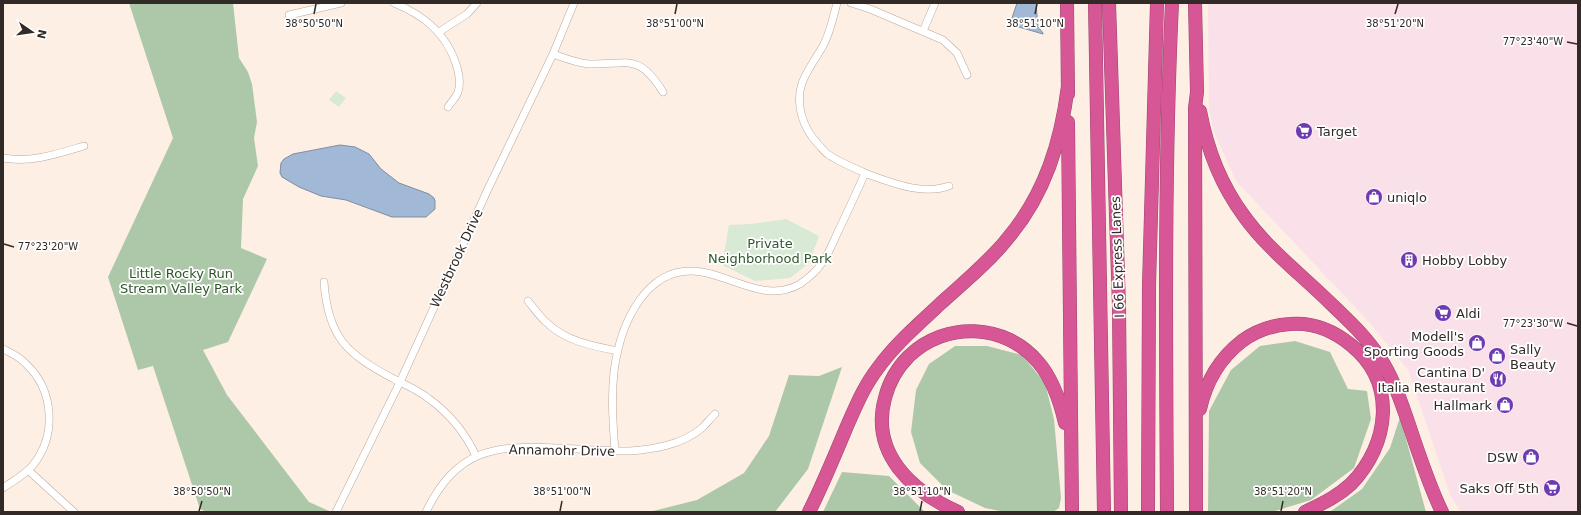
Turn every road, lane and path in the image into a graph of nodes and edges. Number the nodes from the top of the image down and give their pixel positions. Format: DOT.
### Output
graph roads {
  1 [pos="341,3"];
  2 [pos="394,3"];
  3 [pos="477,3"];
  4 [pos="574,3"];
  5 [pos="837,3"];
  6 [pos="851,3"];
  7 [pos="935,3"];
  8 [pos="1067,3"];
  9 [pos="1095,3"];
  10 [pos="1108,3"];
  11 [pos="1157,3"];
  12 [pos="1172,3"];
  13 [pos="1195,3"];
  14 [pos="289,15"];
  15 [pos="923,31"];
  16 [pos="439,32"];
  17 [pos="553,54"];
  18 [pos="967,75"];
  19 [pos="1068,86"];
  20 [pos="663,92"];
  21 [pos="1197,92"];
  22 [pos="448,107"];
  23 [pos="84,146"];
  24 [pos="3,158"];
  25 [pos="865,173"];
  26 [pos="949,186"];
  27 [pos="324,282"];
  28 [pos="528,301"];
  29 [pos="3,348"];
  30 [pos="618,351"];
  31 [pos="400,382"];
  32 [pos="714,414"];
  33 [pos="1196,441"];
  34 [pos="614,451"];
  35 [pos="476,456"];
  36 [pos="1071,469"];
  37 [pos="28,470"];
  38 [pos="3,488"];
  39 [pos="1072,510"];
  40 [pos="1104,511"];
  41 [pos="1148,511"];
  42 [pos="1196,511"];
  43 [pos="74,512"];
  44 [pos="336,512"];
  45 [pos="426,512"];
  46 [pos="809,512"];
  47 [pos="958,512"];
  48 [pos="1121,512"];
  49 [pos="1167,512"];
  50 [pos="1305,512"];
  51 [pos="1442,512"];
  1 -- 14 [label="street"];
  2 -- 16 [label="street"];
  3 -- 16 [label="street"];
  4 -- 17 [label="street, Westbrook Drive"];
  5 -- 25 [label="street"];
  6 -- 15 [label="street"];
  7 -- 15 [label="street"];
  8 -- 19 [label="highway"];
  9 -- 40 [label="highway"];
  10 -- 48 [label="highway, I 66 Express Lanes"];
  11 -- 41 [label="highway"];
  12 -- 49 [label="highway"];
  13 -- 21 [label="highway"];
  15 -- 18 [label="street"];
  16 -- 22 [label="street"];
  17 -- 20 [label="street"];
  17 -- 31 [label="street, Westbrook Drive"];
  19 -- 36 [label="highway"];
  19 -- 46 [label="highway"];
  21 -- 33 [label="highway"];
  21 -- 51 [label="highway"];
  23 -- 24 [label="street"];
  25 -- 26 [label="street"];
  25 -- 30 [label="street"];
  27 -- 31 [label="street"];
  28 -- 30 [label="street"];
  29 -- 37 [label="street"];
  30 -- 34 [label="street"];
  31 -- 35 [label="street"];
  31 -- 44 [label="street, Westbrook Drive"];
  32 -- 34 [label="street, Annamohr Drive"];
  33 -- 42 [label="highway"];
  33 -- 50 [label="highway"];
  34 -- 35 [label="street, Annamohr Drive"];
  35 -- 45 [label="street, Annamohr Drive"];
  36 -- 39 [label="highway"];
  36 -- 47 [label="highway"];
  37 -- 38 [label="street"];
  37 -- 43 [label="street"];
}
